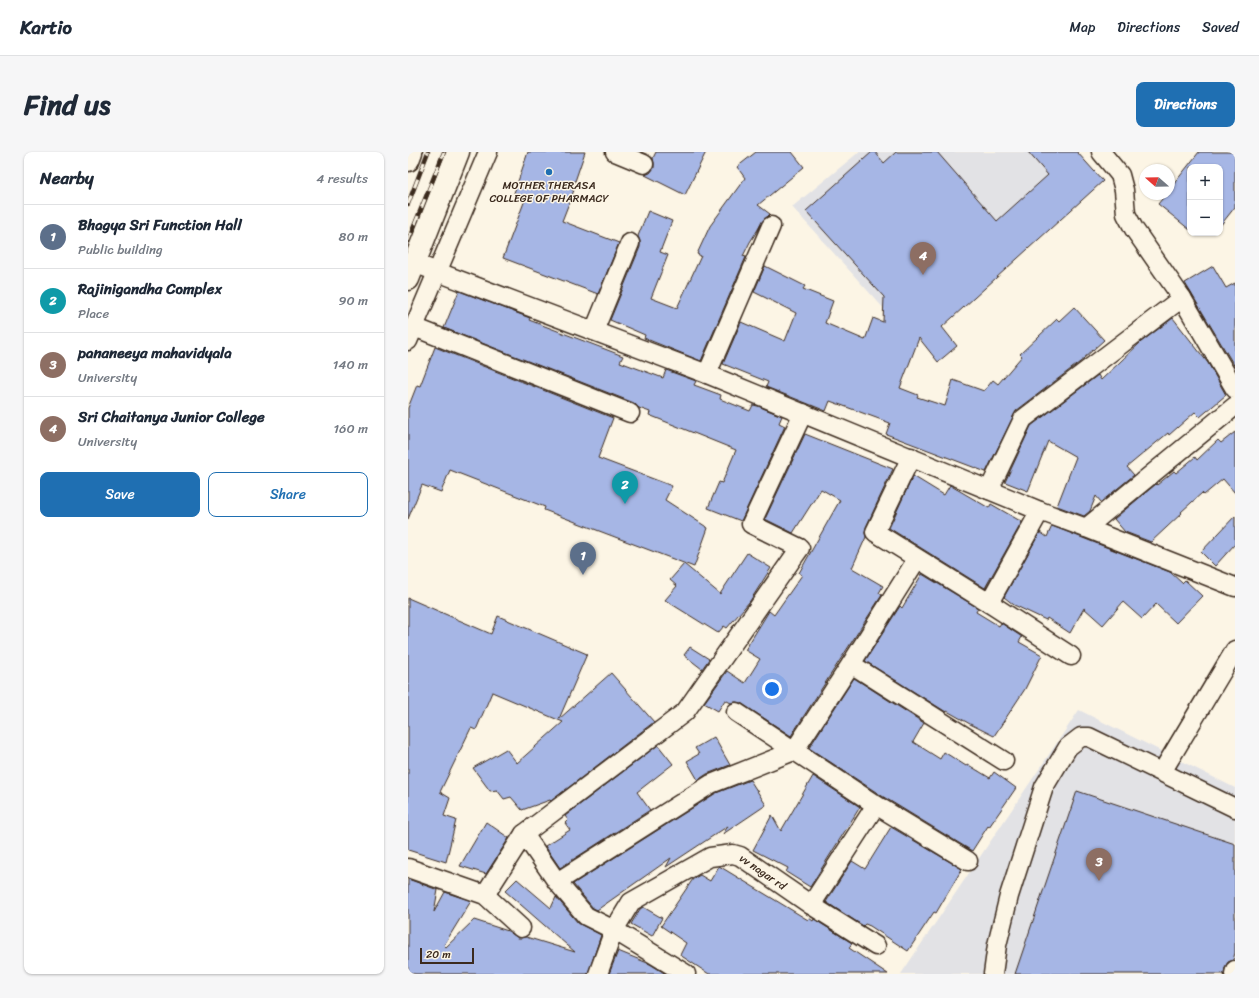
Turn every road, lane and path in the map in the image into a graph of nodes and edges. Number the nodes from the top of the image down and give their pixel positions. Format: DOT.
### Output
graph roads {
  1 [pos="411,152"];
  2 [pos="458,152"];
  3 [pos="488,152"];
  4 [pos="1101,152"];
  5 [pos="618,153"];
  6 [pos="408,160"];
  7 [pos="644,164"];
  8 [pos="771,226"];
  9 [pos="630,243"];
  10 [pos="411,271"];
  11 [pos="437,271"];
  12 [pos="1182,298"];
  13 [pos="594,331"];
  14 [pos="411,334"];
  15 [pos="707,374"];
  16 [pos="1235,390"];
  17 [pos="1235,406"];
  18 [pos="630,413"];
  19 [pos="803,413"];
  20 [pos="911,457"];
  21 [pos="989,490"];
  22 [pos="1040,511"];
  23 [pos="1086,528"];
  24 [pos="917,558"];
  25 [pos="1235,587"];
  26 [pos="989,603"];
  27 [pos="1235,650"];
  28 [pos="1070,656"];
  29 [pos="851,664"];
  30 [pos="736,712"];
  31 [pos="794,751"];
  32 [pos="1004,761"];
  33 [pos="1162,772"];
  34 [pos="876,805"];
  35 [pos="1235,808"];
  36 [pos="524,834"];
  37 [pos="968,861"];
  38 [pos="408,868"];
  39 [pos="557,882"];
  40 [pos="485,895"];
  41 [pos="811,905"];
  42 [pos="521,928"];
  43 [pos="614,930"];
  44 [pos="876,946"];
  45 [pos="1235,970"];
  46 [pos="598,974"];
  47 [pos="686,974"];
  48 [pos="993,974"];
  49 [pos="1234,974"];
  1 -- 6 [label="highway"];
  2 -- 10 [label="highway"];
  3 -- 11 [label="street"];
  4 -- 12 [label="street"];
  5 -- 7 [label="street"];
  8 -- 15 [label="street"];
  9 -- 13 [label="street"];
  10 -- 11 [label="street"];
  11 -- 13 [label="street"];
  11 -- 14 [label="street"];
  12 -- 16 [label="street"];
  12 -- 21 [label="street"];
  13 -- 15 [label="street"];
  14 -- 18 [label="street"];
  15 -- 19 [label="street"];
  17 -- 23 [label="street"];
  19 -- 20 [label="street"];
  19 -- 36 [label="street"];
  20 -- 21 [label="street"];
  20 -- 24 [label="street"];
  21 -- 22 [label="street"];
  22 -- 23 [label="street"];
  22 -- 26 [label="street"];
  23 -- 25 [label="street"];
  24 -- 26 [label="street"];
  24 -- 29 [label="street"];
  26 -- 28 [label="street"];
  27 -- 33 [label="street"];
  29 -- 31 [label="street"];
  29 -- 32 [label="street"];
  30 -- 31 [label="street"];
  31 -- 34 [label="street"];
  31 -- 39 [label="street"];
  33 -- 35 [label="street"];
  33 -- 48 [label="street"];
  34 -- 37 [label="street"];
  34 -- 41 [label="street"];
  36 -- 39 [label="street"];
  36 -- 40 [label="street"];
  38 -- 40 [label="street"];
  39 -- 43 [label="street"];
  40 -- 42 [label="street"];
  41 -- 43 [label="street, vv nagar rd"];
  41 -- 44 [label="street, vv nagar rd"];
  43 -- 46 [label="street, vv nagar rd"];
  43 -- 47 [label="street"];
  45 -- 49 [label="street"];
}
